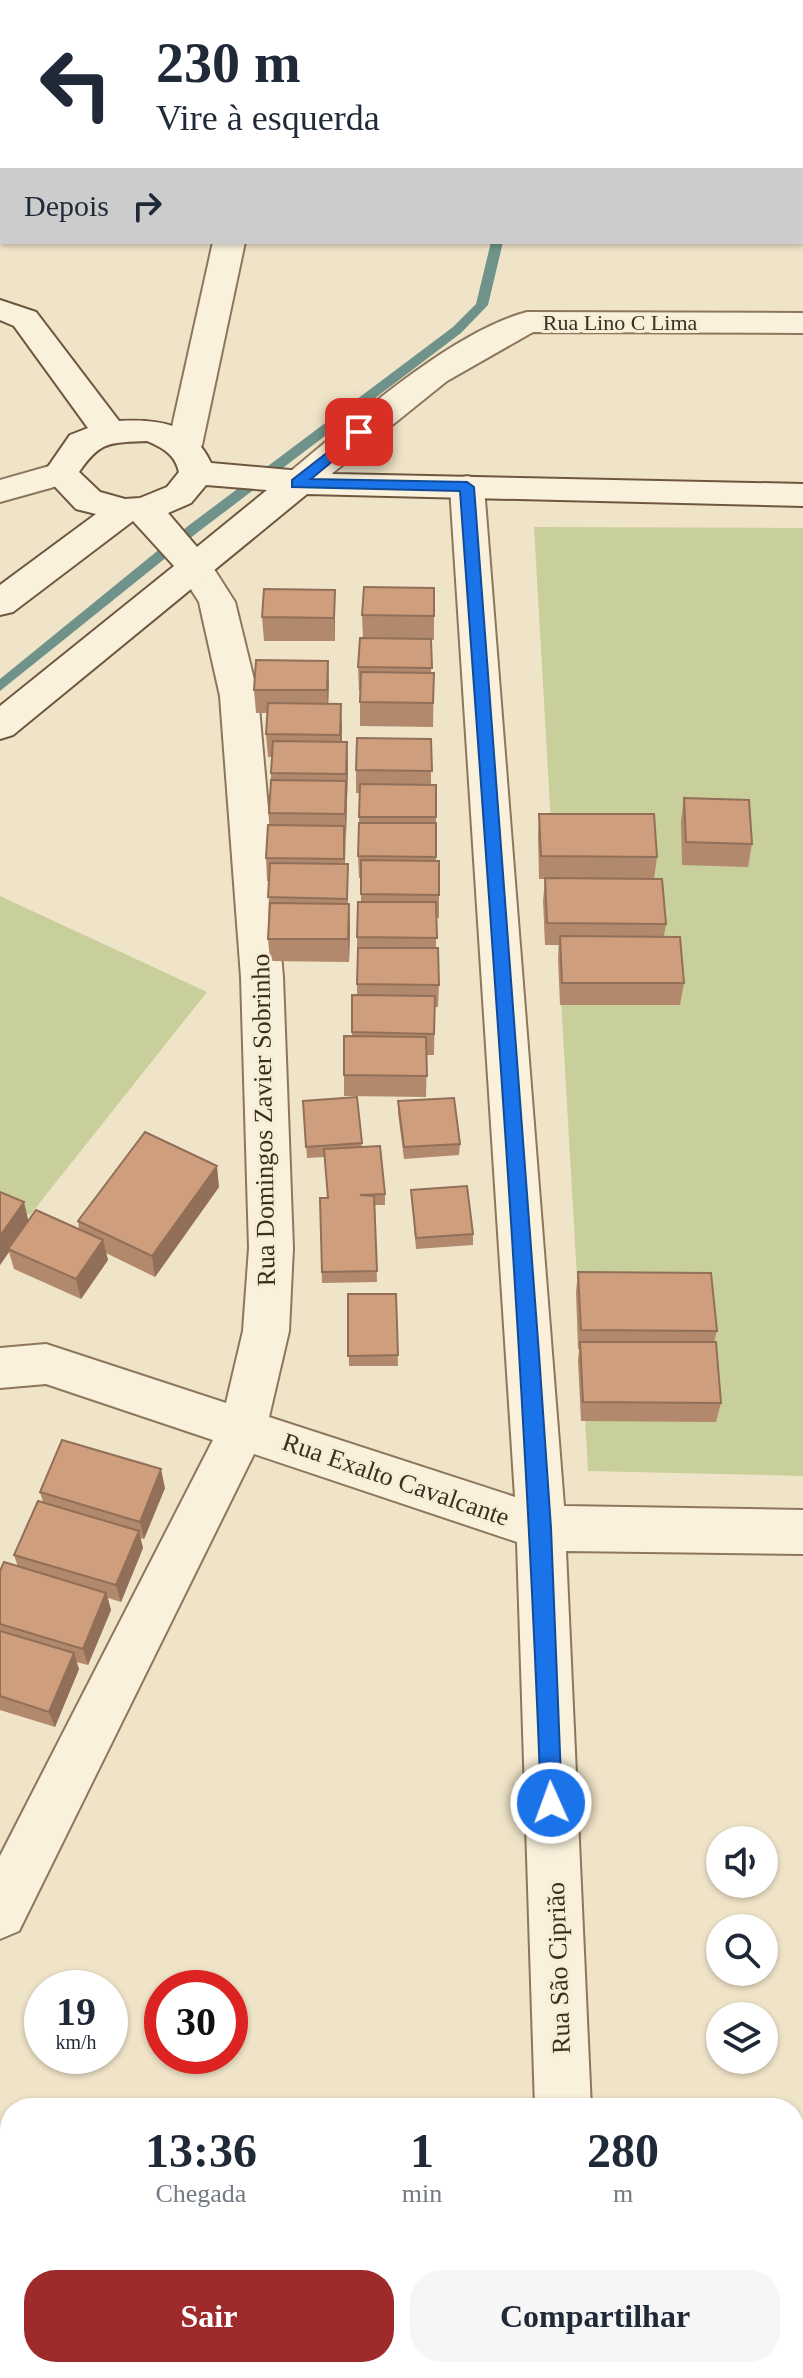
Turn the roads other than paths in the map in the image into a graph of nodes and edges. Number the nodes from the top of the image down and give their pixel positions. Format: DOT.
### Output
graph roads {
  1 [pos="229,244"];
  2 [pos="1,307"];
  3 [pos="803,323"];
  4 [pos="96,438"];
  5 [pos="191,459"];
  6 [pos="60,474"];
  7 [pos="286,483"];
  8 [pos="467,487"];
  9 [pos="0,491"];
  10 [pos="803,495"];
  11 [pos="162,535"];
  12 [pos="0,603"];
  13 [pos="0,726"];
  14 [pos="0,1368"];
  15 [pos="243,1428"];
  16 [pos="541,1528"];
  17 [pos="803,1532"];
  18 [pos="0,1912"];
  19 [pos="563,2098"];
  1 -- 5 [label="street"];
  2 -- 4 [label="street"];
  3 -- 7 [label="street, Rua Lino C Lima"];
  4 -- 5 [label="street"];
  4 -- 6 [label="street"];
  5 -- 7 [label="street"];
  5 -- 11 [label="street"];
  6 -- 9 [label="street"];
  6 -- 11 [label="street"];
  7 -- 8 [label="street"];
  7 -- 11 [label="street, Rua Lino C Lima"];
  8 -- 10 [label="street"];
  8 -- 16 [label="street, Rua São Ciprião"];
  11 -- 12 [label="street"];
  11 -- 13 [label="street"];
  11 -- 15 [label="street, Rua Domingos Zavier Sobrinho"];
  14 -- 15 [label="street, Rua Exalto Cavalcante"];
  15 -- 16 [label="street, Rua Exalto Cavalcante"];
  15 -- 18 [label="street, Rua Domingos Zavier Sobrinho"];
  16 -- 17 [label="street, Rua Exalto Cavalcante"];
  16 -- 19 [label="street, Rua São Ciprião"];
}
